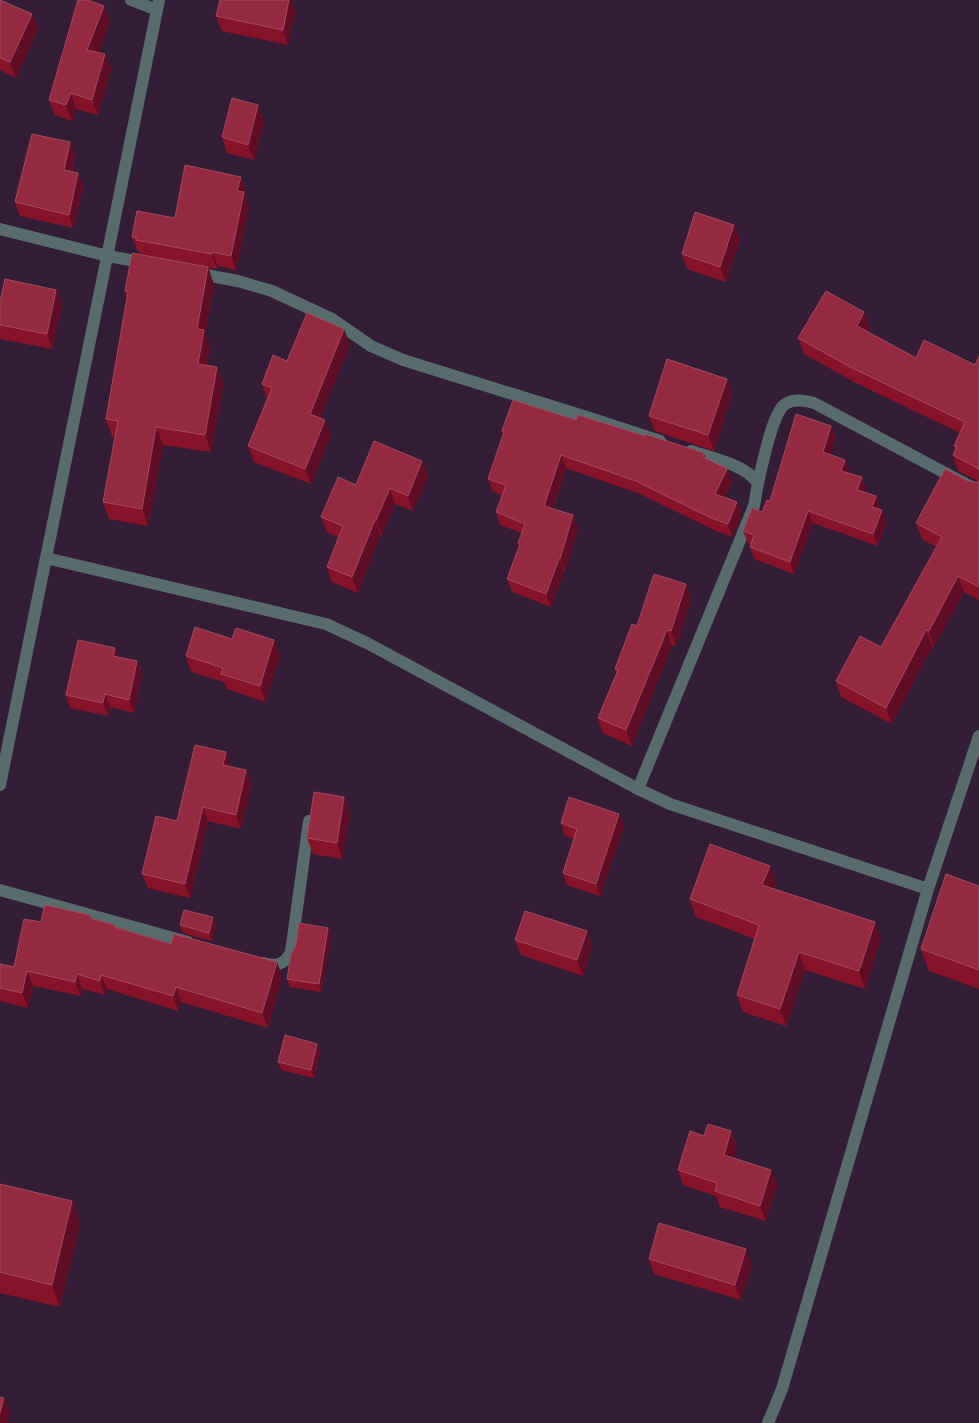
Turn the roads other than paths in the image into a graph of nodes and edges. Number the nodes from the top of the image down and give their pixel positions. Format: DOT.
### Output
graph roads {
  1 [pos="131,0"];
  2 [pos="158,5"];
  3 [pos="0,229"];
  4 [pos="108,256"];
  5 [pos="154,265"];
  6 [pos="182,270"];
  7 [pos="758,483"];
  8 [pos="979,491"];
  9 [pos="46,558"];
  10 [pos="979,736"];
  11 [pos="0,785"];
  12 [pos="638,789"];
  13 [pos="309,821"];
  14 [pos="928,889"];
  15 [pos="0,890"];
  16 [pos="202,946"];
  17 [pos="250,960"];
  18 [pos="768,1423"];
  1 -- 2 [label="street"];
  2 -- 4 [label="street"];
  3 -- 4 [label="street"];
  4 -- 5 [label="street"];
  4 -- 9 [label="street"];
  6 -- 7 [label="street"];
  7 -- 8 [label="street"];
  7 -- 12 [label="street"];
  9 -- 11 [label="street"];
  9 -- 12 [label="street"];
  10 -- 14 [label="street"];
  12 -- 14 [label="street"];
  13 -- 17 [label="street"];
  14 -- 18 [label="street"];
  15 -- 16 [label="street"];
}
